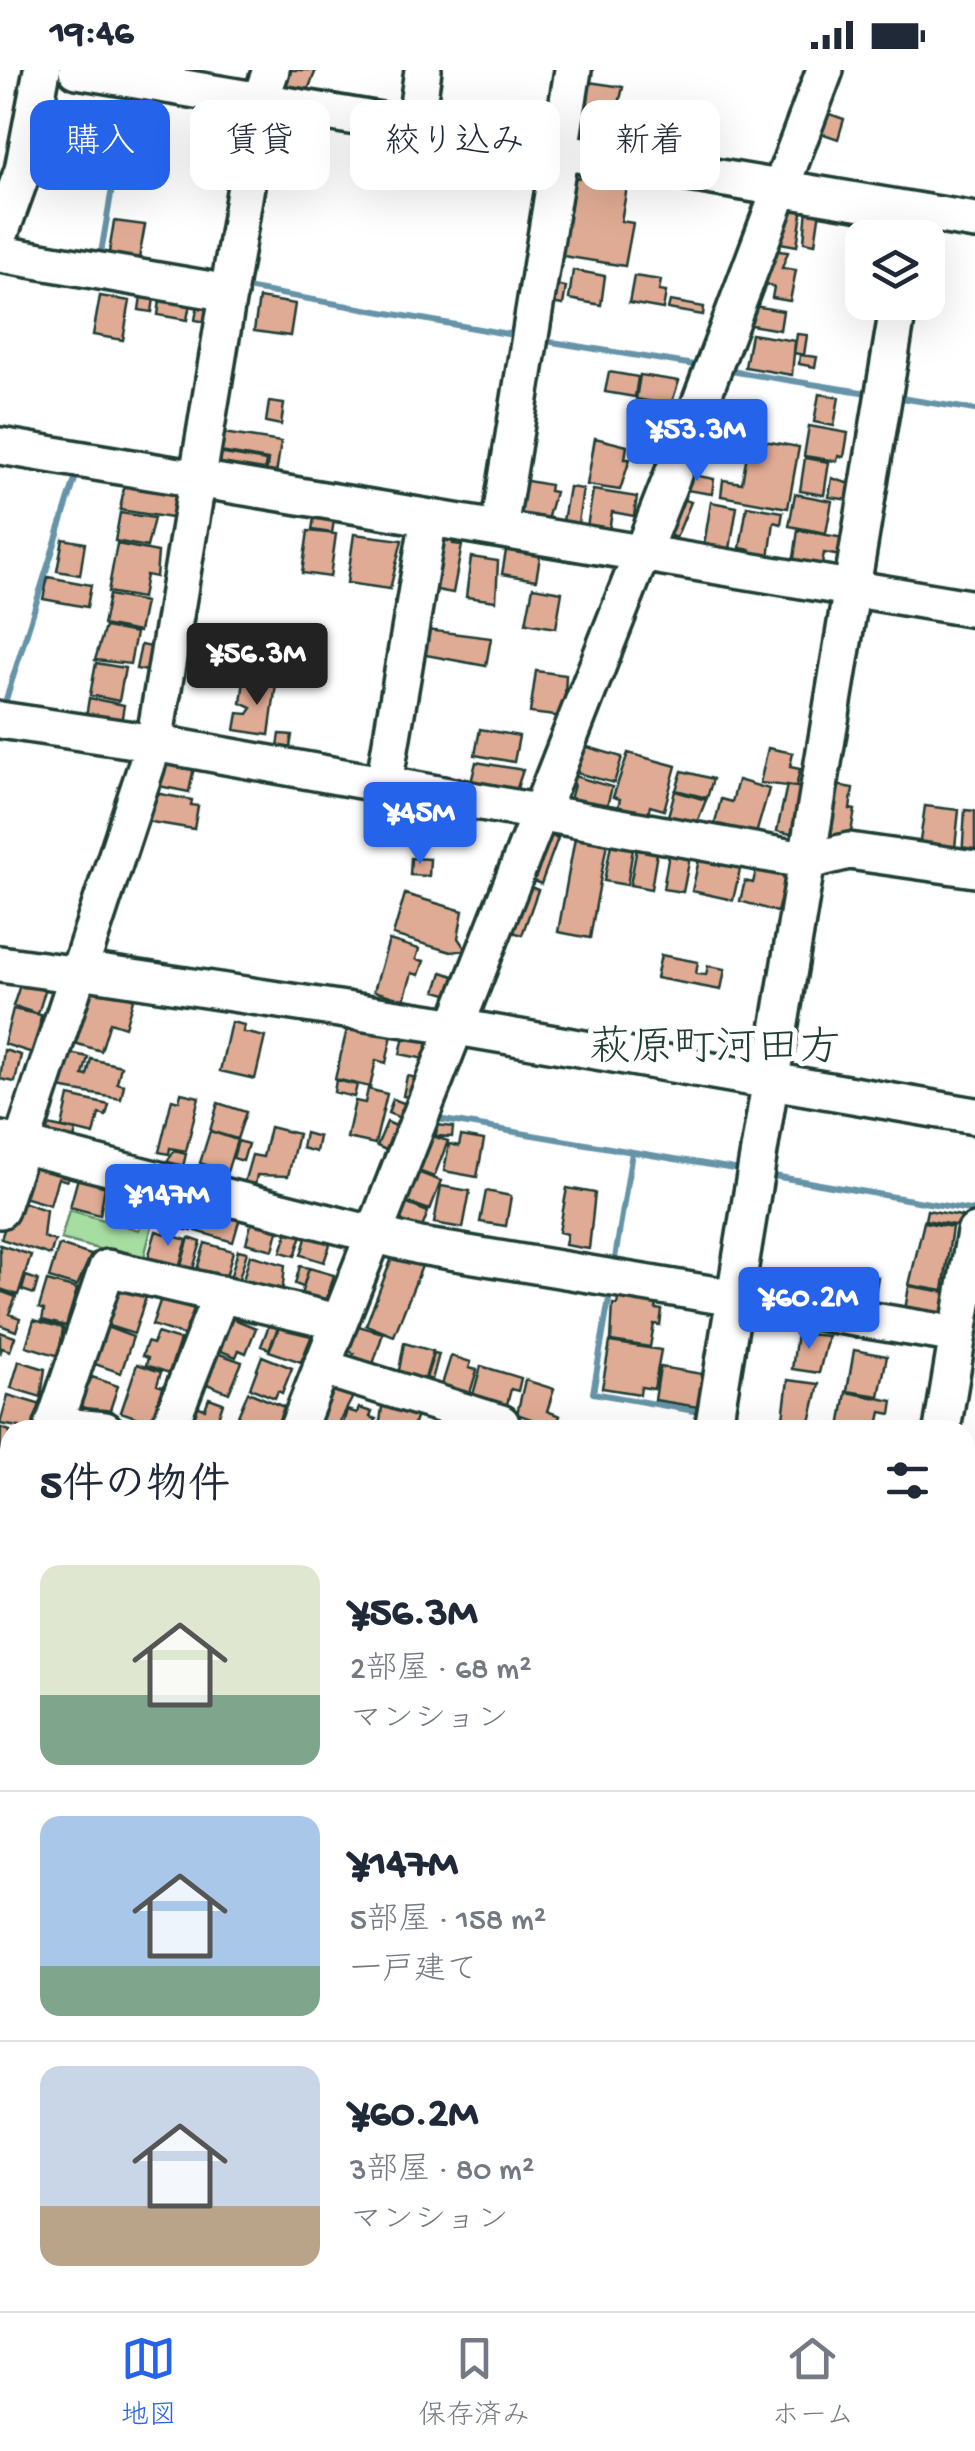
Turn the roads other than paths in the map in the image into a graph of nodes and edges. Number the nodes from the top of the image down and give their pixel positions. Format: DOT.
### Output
graph roads {
  1 [pos="42,70"];
  2 [pos="78,70"];
  3 [pos="424,70"];
  4 [pos="574,70"];
  5 [pos="825,70"];
  6 [pos="160,78"];
  7 [pos="265,86"];
  8 [pos="420,100"];
  9 [pos="350,108"];
  10 [pos="561,150"];
  11 [pos="780,188"];
  12 [pos="896,220"];
  13 [pos="975,220"];
  14 [pos="945,222"];
  15 [pos="0,234"];
  16 [pos="0,254"];
  17 [pos="229,294"];
  18 [pos="896,320"];
  19 [pos="0,446"];
  20 [pos="197,478"];
  21 [pos="429,518"];
  22 [pos="499,529"];
  23 [pos="642,551"];
  24 [pos="855,588"];
  25 [pos="975,609"];
  26 [pos="0,720"];
  27 [pos="154,743"];
  28 [pos="384,784"];
  29 [pos="540,810"];
  30 [pos="809,861"];
  31 [pos="975,869"];
  32 [pos="0,964"];
  33 [pos="79,975"];
  34 [pos="456,1028"];
  35 [pos="771,1083"];
  36 [pos="975,1116"];
  37 [pos="11,1142"];
  38 [pos="0,1210"];
  39 [pos="375,1232"];
  40 [pos="975,1232"];
  41 [pos="221,1294"];
  42 [pos="734,1299"];
  43 [pos="338,1322"];
  44 [pos="961,1359"];
  45 [pos="320,1367"];
  46 [pos="55,1420"];
  47 [pos="172,1420"];
  48 [pos="301,1420"];
  49 [pos="492,1420"];
  50 [pos="715,1420"];
  51 [pos="945,1420"];
  1 -- 15 [label="street"];
  2 -- 6 [label="street"];
  3 -- 8 [label="street"];
  4 -- 10 [label="street"];
  5 -- 11 [label="street"];
  6 -- 7 [label="street"];
  7 -- 9 [label="street"];
  7 -- 17 [label="street"];
  10 -- 11 [label="street"];
  10 -- 22 [label="street"];
  11 -- 12 [label="street"];
  11 -- 23 [label="street"];
  13 -- 14 [label="street"];
  16 -- 17 [label="street"];
  17 -- 20 [label="street"];
  18 -- 24 [label="street"];
  19 -- 20 [label="street"];
  20 -- 21 [label="street"];
  20 -- 27 [label="street"];
  21 -- 22 [label="street"];
  21 -- 28 [label="street"];
  22 -- 23 [label="street"];
  23 -- 24 [label="street"];
  23 -- 29 [label="street"];
  24 -- 25 [label="street"];
  24 -- 30 [label="street"];
  26 -- 27 [label="street"];
  27 -- 28 [label="street"];
  27 -- 33 [label="street"];
  28 -- 29 [label="street"];
  29 -- 30 [label="street"];
  29 -- 34 [label="street"];
  30 -- 31 [label="street"];
  30 -- 35 [label="street"];
  32 -- 33 [label="street"];
  33 -- 34 [label="street"];
  33 -- 37 [label="street"];
  34 -- 35 [label="street"];
  34 -- 39 [label="street"];
  35 -- 36 [label="street"];
  35 -- 42 [label="street"];
  37 -- 38 [label="street"];
  37 -- 39 [label="street"];
  39 -- 42 [label="street"];
  39 -- 43 [label="street"];
  40 -- 44 [label="street"];
  41 -- 43 [label="street"];
  41 -- 46 [label="street"];
  41 -- 47 [label="street"];
  42 -- 44 [label="street"];
  42 -- 50 [label="street"];
  43 -- 45 [label="street"];
  44 -- 51 [label="street"];
  45 -- 48 [label="street"];
  45 -- 49 [label="street"];
}
